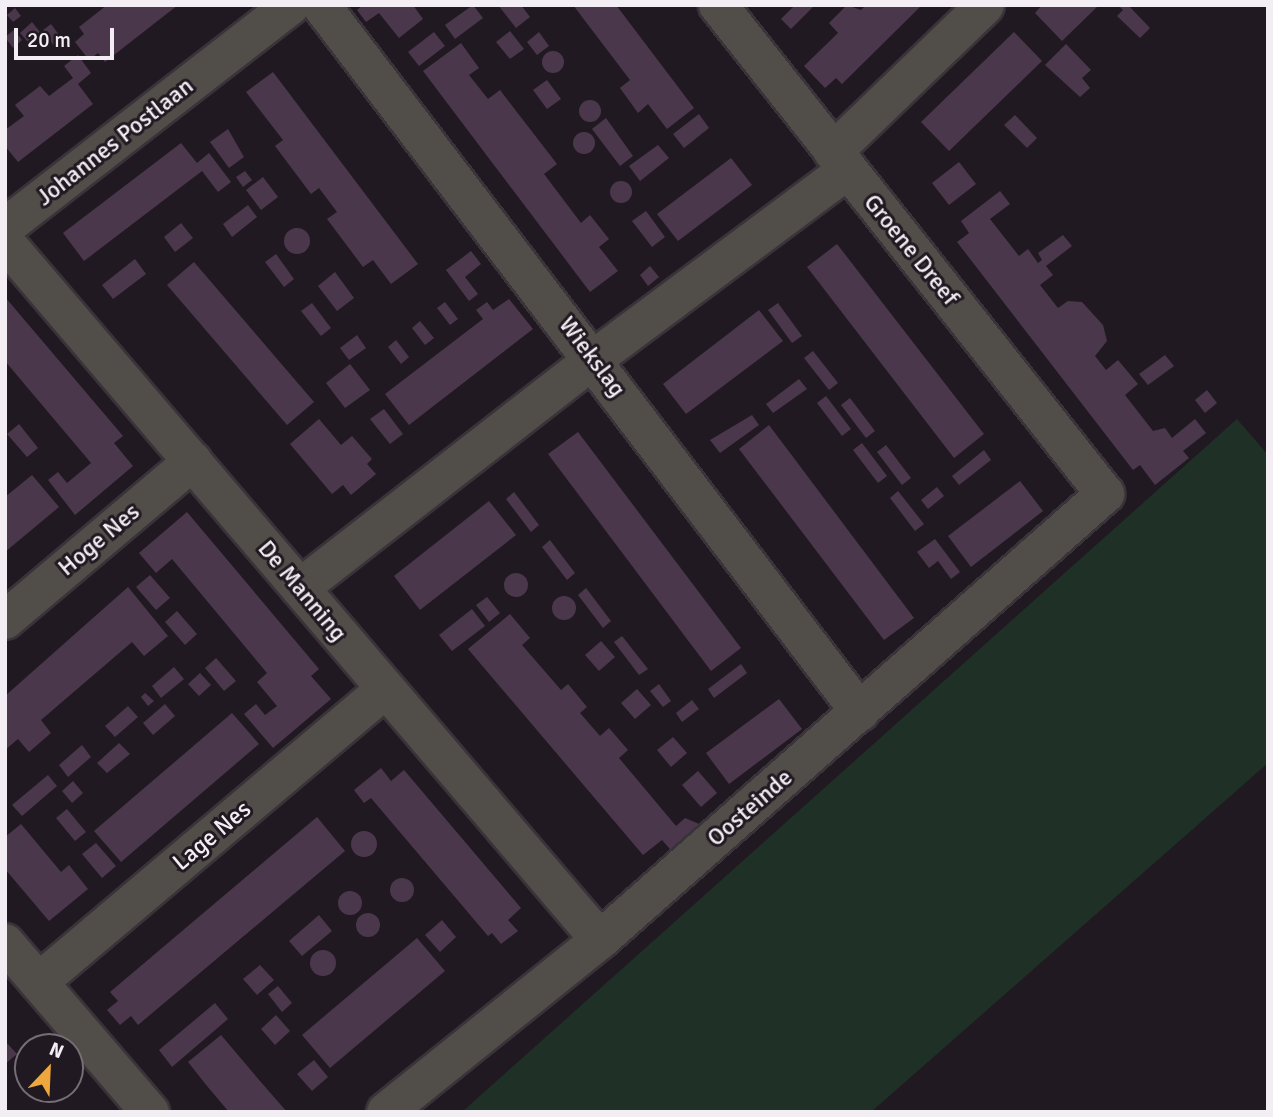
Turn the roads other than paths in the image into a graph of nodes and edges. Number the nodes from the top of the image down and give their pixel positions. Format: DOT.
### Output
graph roads {
  1 [pos="291,5"];
  2 [pos="321,5"];
  3 [pos="718,5"];
  4 [pos="985,5"];
  5 [pos="840,161"];
  6 [pos="5,227"];
  7 [pos="5,242"];
  8 [pos="594,359"];
  9 [pos="192,461"];
  10 [pos="1105,494"];
  11 [pos="300,588"];
  12 [pos="5,620"];
  13 [pos="385,690"];
  14 [pos="860,712"];
  15 [pos="600,940"];
  16 [pos="5,943"];
  17 [pos="38,982"];
  18 [pos="150,1112"];
  19 [pos="386,1112"];
  1 -- 6 [label="street, Johannes Postlaan"];
  2 -- 8 [label="street, Wiekslag"];
  3 -- 5 [label="street, Groene Dreef"];
  4 -- 5 [label="street"];
  5 -- 8 [label="street"];
  5 -- 10 [label="street, Groene Dreef"];
  7 -- 9 [label="street, De Manning"];
  8 -- 11 [label="street"];
  8 -- 14 [label="street, Wiekslag"];
  9 -- 11 [label="street, De Manning"];
  9 -- 12 [label="street, Hoge Nes"];
  10 -- 14 [label="street, Oosteinde"];
  11 -- 13 [label="street, De Manning"];
  13 -- 15 [label="street, De Manning"];
  13 -- 17 [label="street, Lage Nes"];
  14 -- 15 [label="street, Oosteinde"];
  15 -- 19 [label="street, Oosteinde"];
  16 -- 17 [label="street"];
  17 -- 18 [label="street"];
}
